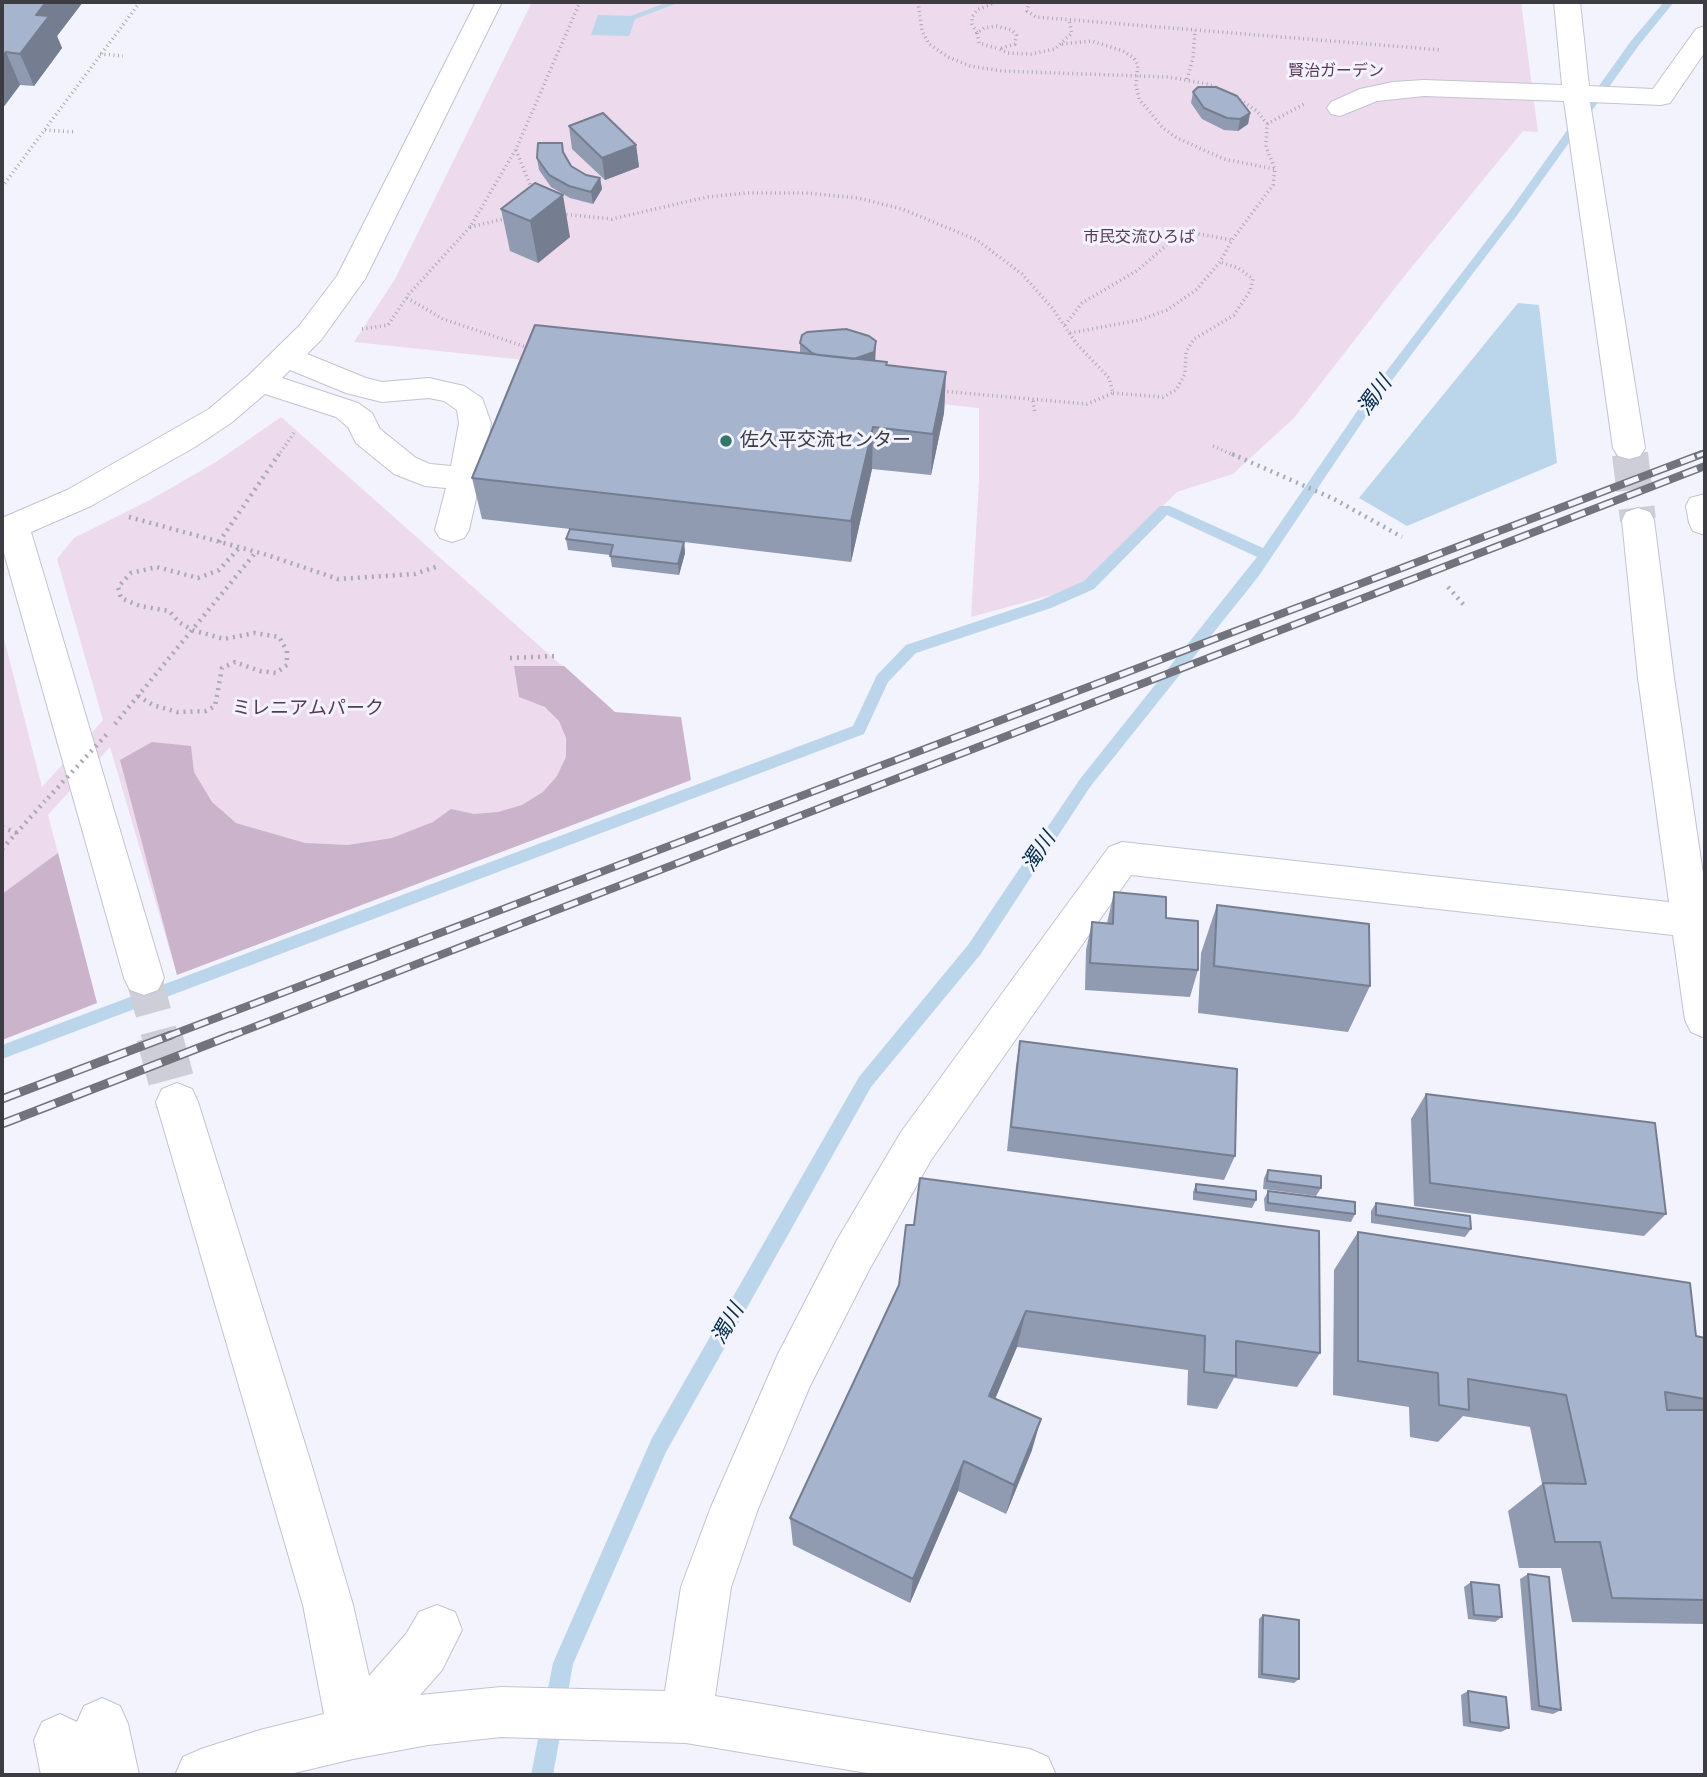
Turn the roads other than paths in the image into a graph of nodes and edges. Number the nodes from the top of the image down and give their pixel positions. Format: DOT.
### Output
graph roads {
  1 [pos="489,2"];
  2 [pos="1567,2"];
  3 [pos="1705,34"];
  4 [pos="1575,84"];
  5 [pos="1340,108"];
  6 [pos="287,357"];
  7 [pos="260,382"];
  8 [pos="1629,448"];
  9 [pos="462,478"];
  10 [pos="1705,505"];
  11 [pos="1638,520"];
  12 [pos="1705,523"];
  13 [pos="7,529"];
  14 [pos="452,530"];
  15 [pos="1691,822"];
  16 [pos="1691,921"];
  17 [pos="144,978"];
  18 [pos="1705,1020"];
  19 [pos="177,1102"];
  20 [pos="437,1630"];
  21 [pos="686,1717"];
  22 [pos="353,1734"];
  23 [pos="76,1746"];
  24 [pos="113,1775"];
  25 [pos="201,1775"];
  26 [pos="1030,1775"];
  1 -- 6 [label="street"];
  2 -- 4 [label="street"];
  3 -- 4 [label="street"];
  4 -- 5 [label="street"];
  4 -- 8 [label="street"];
  6 -- 7 [label="street"];
  6 -- 9 [label="street"];
  7 -- 9 [label="street"];
  7 -- 13 [label="street"];
  9 -- 14 [label="street"];
  10 -- 12 [label="street"];
  11 -- 15 [label="street"];
  13 -- 17 [label="street"];
  15 -- 16 [label="street"];
  16 -- 18 [label="street"];
  16 -- 21 [label="street"];
  19 -- 22 [label="street"];
  20 -- 22 [label="street"];
  21 -- 22 [label="street"];
  21 -- 26 [label="street"];
  22 -- 25 [label="street"];
  23 -- 24 [label="street"];
}
